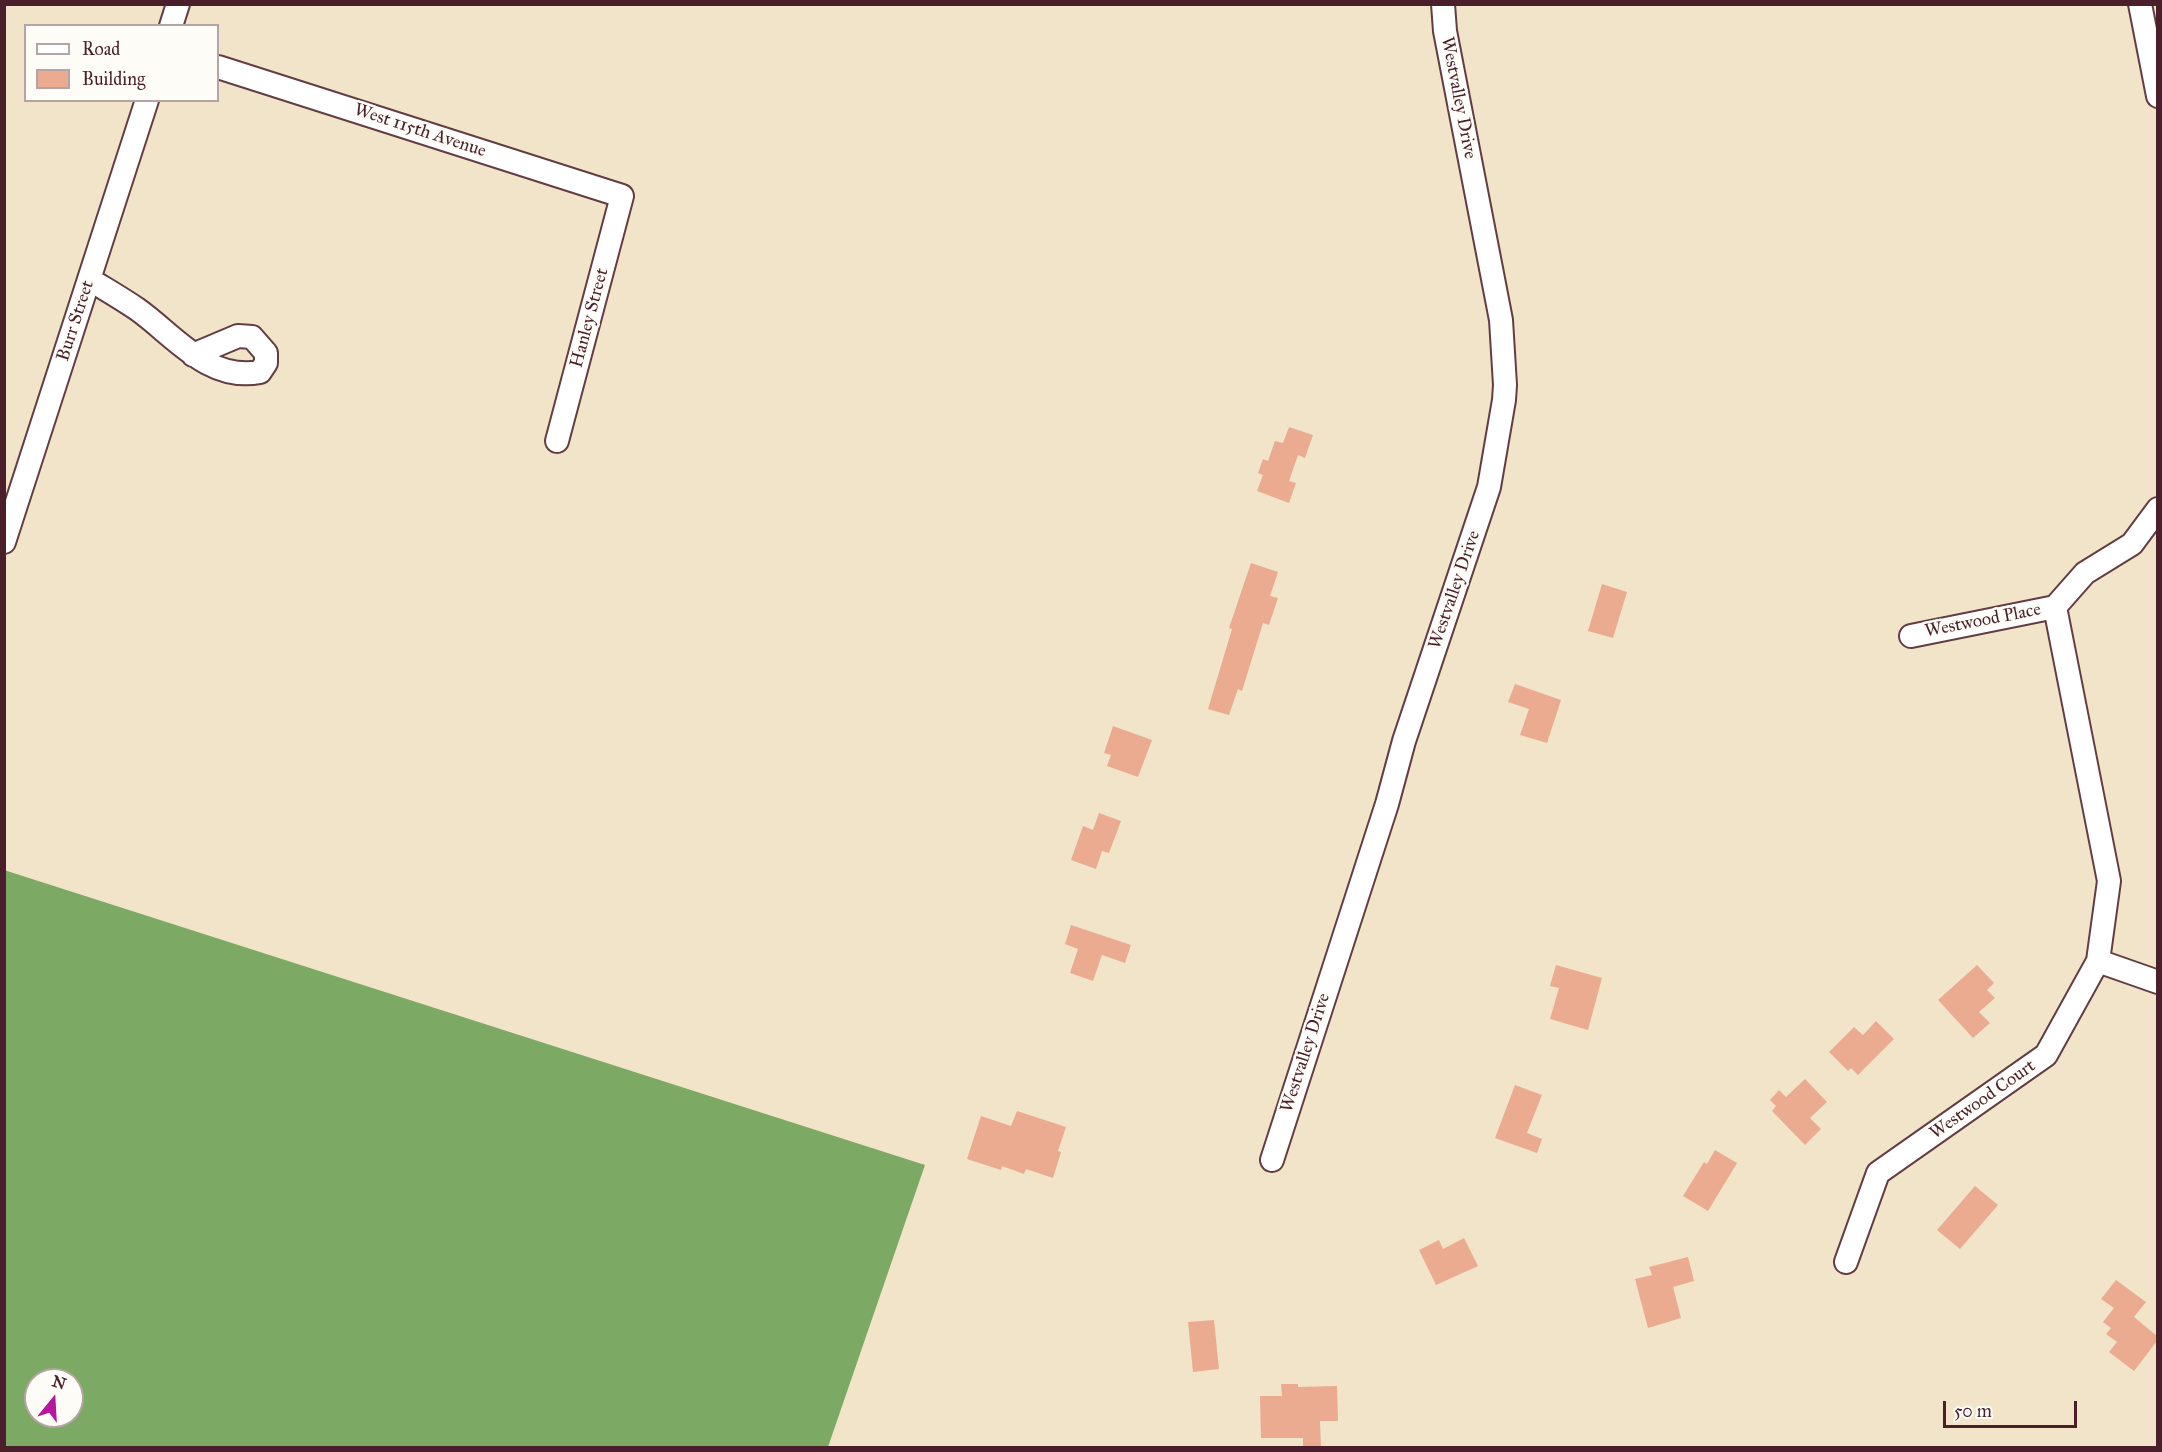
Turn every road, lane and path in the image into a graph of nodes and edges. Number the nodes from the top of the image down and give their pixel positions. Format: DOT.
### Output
graph roads {
  1 [pos="178,4"];
  2 [pos="1443,4"];
  3 [pos="2140,4"];
  4 [pos="172,24"];
  5 [pos="219,67"];
  6 [pos="2157,96"];
  7 [pos="146,102"];
  8 [pos="622,196"];
  9 [pos="89,279"];
  10 [pos="194,355"];
  11 [pos="557,441"];
  12 [pos="2157,508"];
  13 [pos="4,542"];
  14 [pos="2055,607"];
  15 [pos="1911,636"];
  16 [pos="2098,961"];
  17 [pos="2157,982"];
  18 [pos="1272,1160"];
  19 [pos="1846,1262"];
  1 -- 4 [label="street"];
  2 -- 18 [label="street, Westvalley Drive"];
  3 -- 6 [label="street"];
  5 -- 8 [label="street, West 115th Avenue"];
  7 -- 9 [label="street, Burr Street"];
  8 -- 11 [label="street, Hanley Street"];
  9 -- 10 [label="street"];
  9 -- 13 [label="street, Burr Street"];
  12 -- 14 [label="street, Westwood Place"];
  14 -- 15 [label="street, Westwood Place"];
  14 -- 16 [label="street, Westwood Court"];
  16 -- 17 [label="street"];
  16 -- 19 [label="street, Westwood Court"];
}
